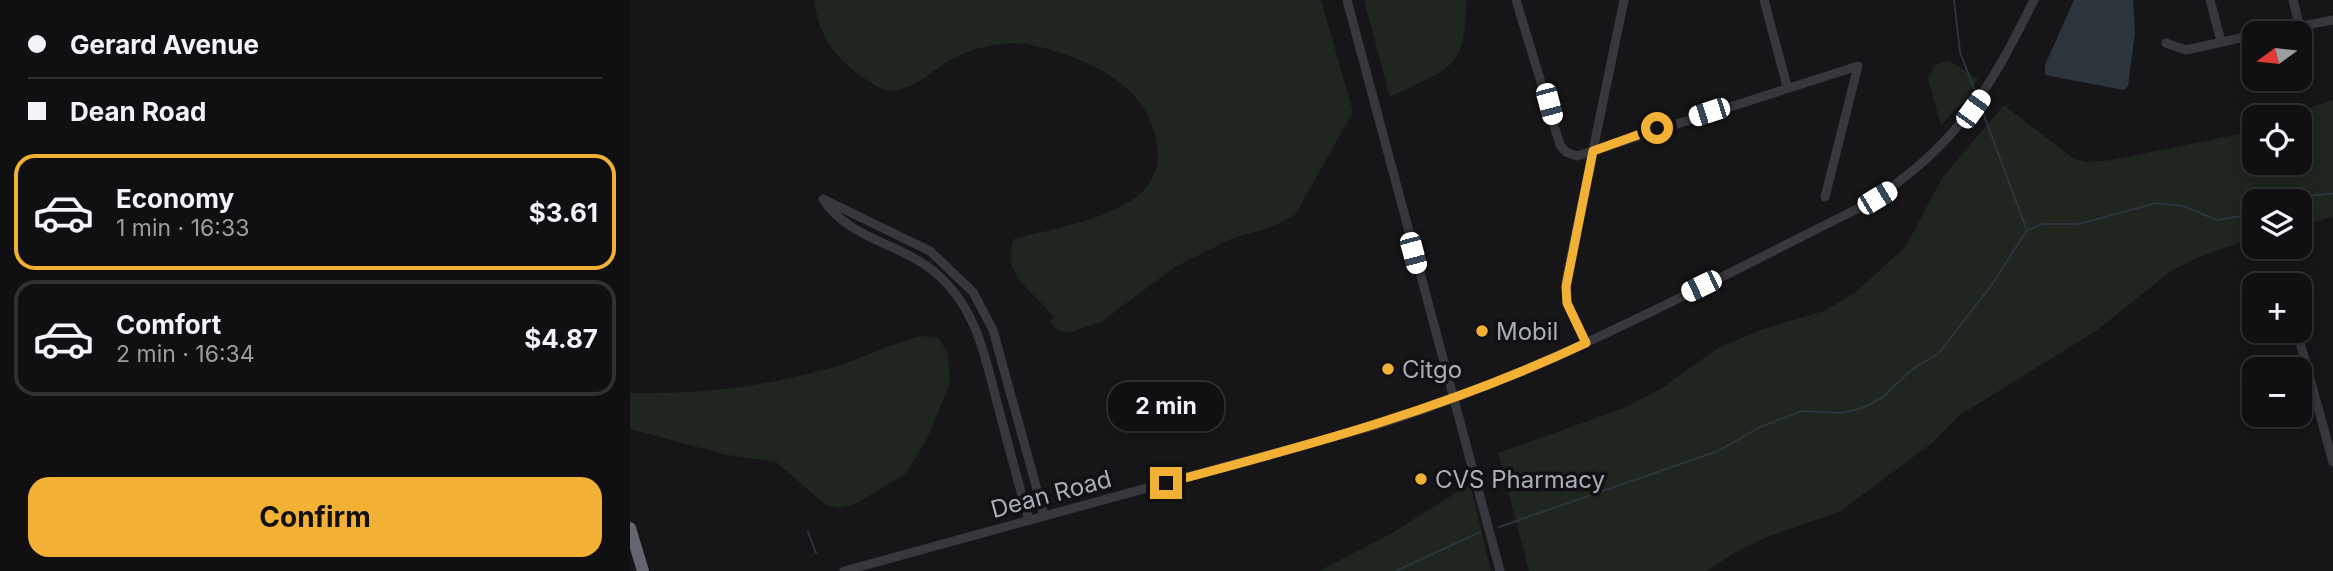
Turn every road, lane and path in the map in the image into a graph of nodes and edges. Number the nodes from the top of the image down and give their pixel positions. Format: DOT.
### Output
graph roads {
  1 [pos="1347,0"];
  2 [pos="1516,0"];
  3 [pos="1624,0"];
  4 [pos="1764,0"];
  5 [pos="2034,0"];
  6 [pos="2210,0"];
  7 [pos="2293,0"];
  8 [pos="2333,20"];
  9 [pos="2298,21"];
  10 [pos="2312,25"];
  11 [pos="2242,37"];
  12 [pos="2221,41"];
  13 [pos="2166,43"];
  14 [pos="1787,86"];
  15 [pos="1593,151"];
  16 [pos="1825,197"];
  17 [pos="1586,343"];
  18 [pos="2300,343"];
  19 [pos="1453,400"];
  20 [pos="2333,462"];
  21 [pos="1044,515"];
  22 [pos="1029,520"];
  23 [pos="630,528"];
  24 [pos="846,570"];
  25 [pos="643,571"];
  26 [pos="837,571"];
  27 [pos="1500,571"];
  1 -- 19 [label="street"];
  2 -- 15 [label="street"];
  3 -- 15 [label="street"];
  4 -- 14 [label="street"];
  5 -- 17 [label="street, Dean Road"];
  6 -- 12 [label="street"];
  7 -- 9 [label="street"];
  8 -- 10 [label="street"];
  11 -- 12 [label="street"];
  12 -- 13 [label="street"];
  14 -- 15 [label="street"];
  14 -- 16 [label="street"];
  15 -- 17 [label="street"];
  17 -- 19 [label="street, Dean Road"];
  18 -- 20 [label="street"];
  19 -- 21 [label="street, Dean Road"];
  19 -- 27 [label="street"];
  21 -- 22 [label="street, Dean Road"];
  21 -- 22 [label="street"];
  22 -- 24 [label="street, Dean Road"];
  23 -- 25 [label="highway"];
  24 -- 26 [label="street, Dean Road"];
}
